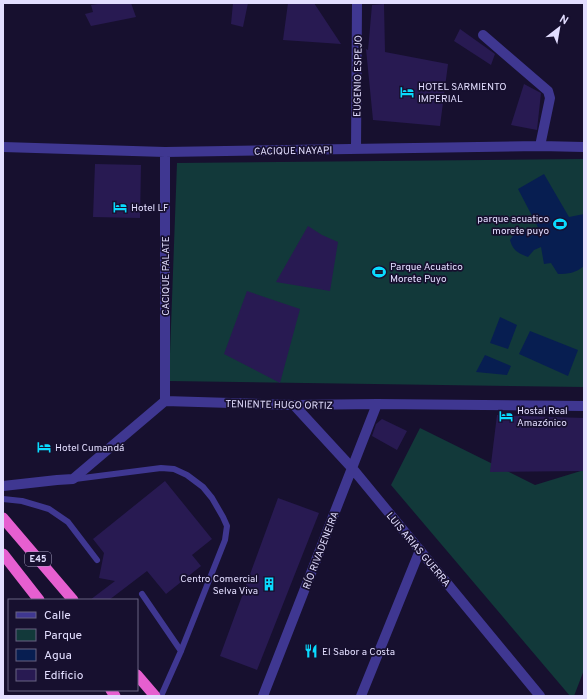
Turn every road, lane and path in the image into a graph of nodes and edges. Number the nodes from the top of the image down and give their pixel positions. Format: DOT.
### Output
graph roads {
  1 [pos="357,3"];
  2 [pos="483,35"];
  3 [pos="540,146"];
  4 [pos="3,147"];
  5 [pos="584,147"];
  6 [pos="356,149"];
  7 [pos="165,152"];
  8 [pos="165,401"];
  9 [pos="377,404"];
  10 [pos="294,405"];
  11 [pos="584,406"];
  12 [pos="352,468"];
  13 [pos="73,479"];
  14 [pos="3,486"];
  15 [pos="3,499"];
  16 [pos="3,518"];
  17 [pos="420,550"];
  18 [pos="3,554"];
  19 [pos="97,560"];
  20 [pos="142,594"];
  21 [pos="38,599"];
  22 [pos="72,599"];
  23 [pos="181,651"];
  24 [pos="138,676"];
  25 [pos="155,696"];
  26 [pos="161,696"];
  27 [pos="263,696"];
  28 [pos="361,696"];
  29 [pos="540,696"];
  1 -- 6 [label="street, EUGENIO ESPEJO"];
  2 -- 3 [label="street"];
  3 -- 5 [label="street, CACIQUE NAYAPI"];
  3 -- 6 [label="street, CACIQUE NAYAPI"];
  4 -- 7 [label="street, CACIQUE NAYAPI"];
  6 -- 7 [label="street, CACIQUE NAYAPI"];
  7 -- 8 [label="street, CACIQUE PALATE"];
  8 -- 10 [label="street, TENIENTE HUGO ORTIZ"];
  8 -- 13 [label="street"];
  9 -- 10 [label="street, TENIENTE HUGO ORTIZ"];
  9 -- 11 [label="street, TENIENTE HUGO ORTIZ"];
  9 -- 12 [label="street, RÍO RIVADENEIRA"];
  10 -- 12 [label="street, LUIS ARIAS GUERRA"];
  12 -- 17 [label="street, LUIS ARIAS GUERRA"];
  12 -- 27 [label="street, RÍO RIVADENEIRA"];
  13 -- 14 [label="street"];
  13 -- 23 [label="lane"];
  15 -- 19 [label="lane"];
  16 -- 22 [label="highway, E45"];
  17 -- 28 [label="street"];
  17 -- 29 [label="street, LUIS ARIAS GUERRA"];
  18 -- 21 [label="highway, E45"];
  20 -- 23 [label="lane"];
  23 -- 26 [label="lane"];
  24 -- 25 [label="highway"];
}
